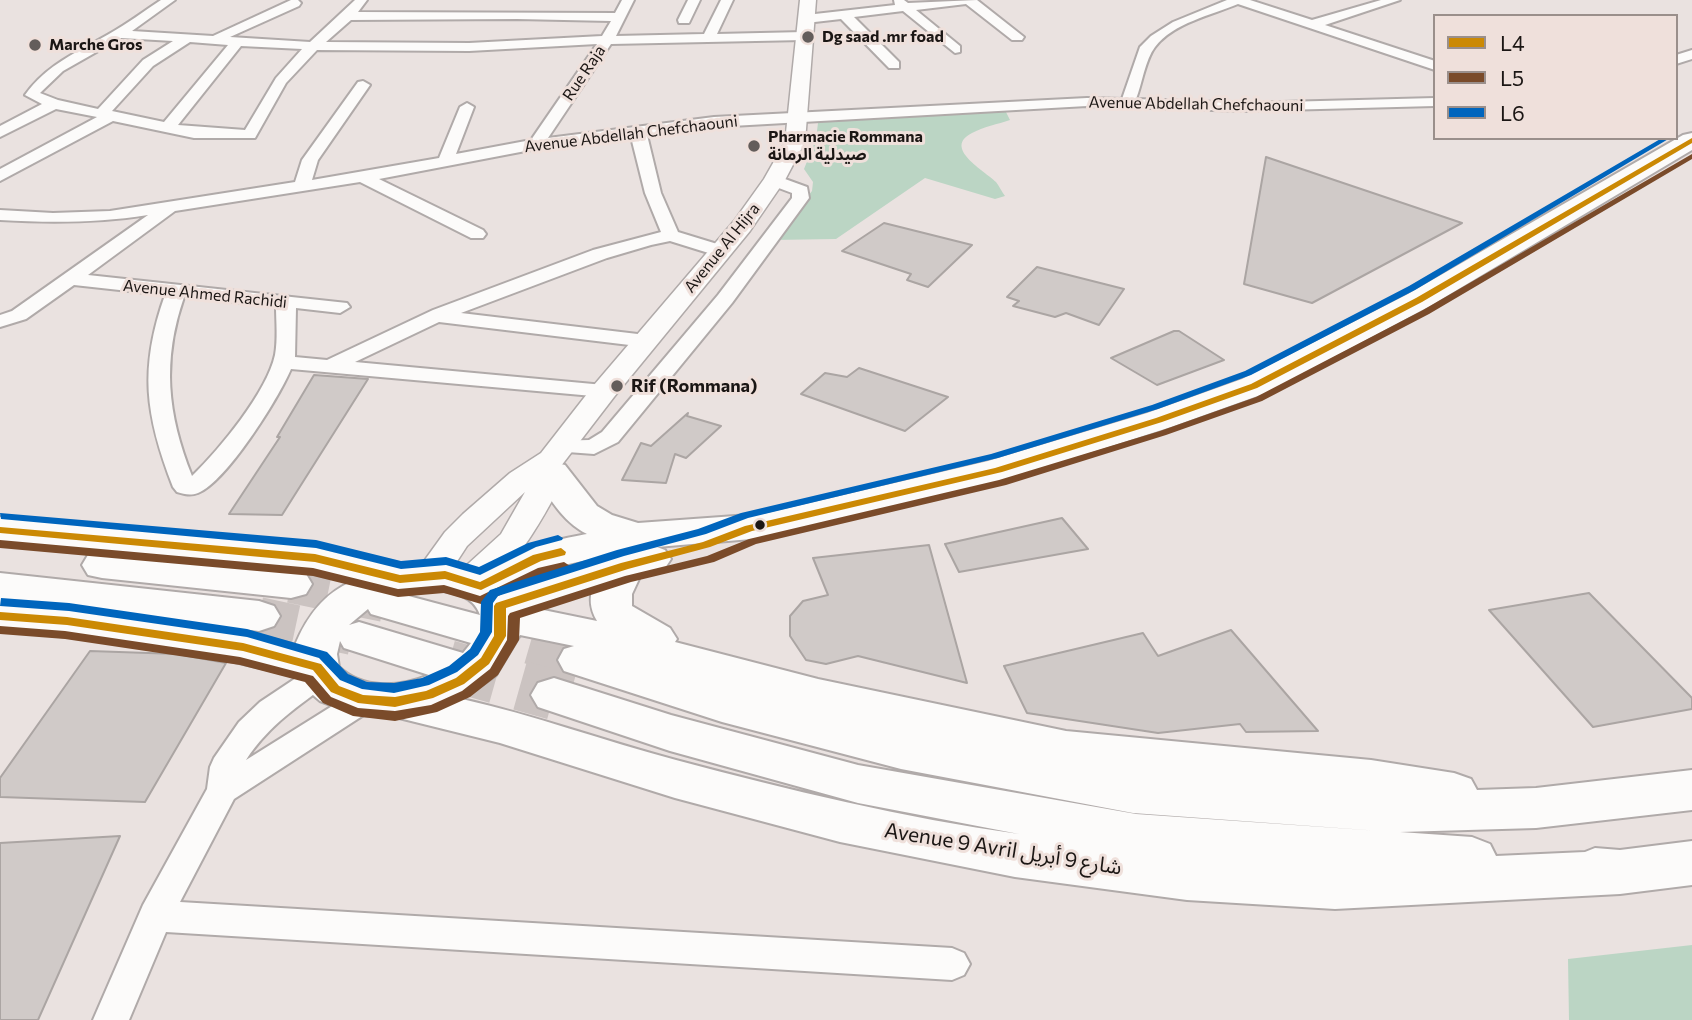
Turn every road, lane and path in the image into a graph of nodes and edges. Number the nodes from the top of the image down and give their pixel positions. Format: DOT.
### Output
graph roads {
  1 [pos="169,0"];
  2 [pos="361,0"];
  3 [pos="428,0"];
  4 [pos="499,0"];
  5 [pos="556,0"];
  6 [pos="628,0"];
  7 [pos="694,0"];
  8 [pos="727,0"];
  9 [pos="807,0"];
  10 [pos="969,0"];
  11 [pos="1238,0"];
  12 [pos="1394,0"];
  13 [pos="295,3"];
  14 [pos="901,4"];
  15 [pos="545,14"];
  16 [pos="844,15"];
  17 [pos="350,16"];
  18 [pos="413,16"];
  19 [pos="483,17"];
  20 [pos="684,20"];
  21 [pos="1310,25"];
  22 [pos="805,27"];
  23 [pos="612,29"];
  24 [pos="117,34"];
  25 [pos="709,37"];
  26 [pos="1017,37"];
  27 [pos="188,38"];
  28 [pos="215,39"];
  29 [pos="239,40"];
  30 [pos="314,46"];
  31 [pos="955,49"];
  32 [pos="894,65"];
  33 [pos="1433,65"];
  34 [pos="363,85"];
  35 [pos="1128,102"];
  36 [pos="1433,102"];
  37 [pos="54,104"];
  38 [pos="467,107"];
  39 [pos="108,113"];
  40 [pos="799,118"];
  41 [pos="168,127"];
  42 [pos="638,131"];
  43 [pos="0,132"];
  44 [pos="1692,139"];
  45 [pos="536,145"];
  46 [pos="445,163"];
  47 [pos="0,176"];
  48 [pos="362,177"];
  49 [pos="774,180"];
  50 [pos="302,187"];
  51 [pos="170,208"];
  52 [pos="0,215"];
  53 [pos="742,226"];
  54 [pos="778,232"];
  55 [pos="477,234"];
  56 [pos="671,235"];
  57 [pos="721,251"];
  58 [pos="70,279"];
  59 [pos="176,292"];
  60 [pos="686,293"];
  61 [pos="725,299"];
  62 [pos="286,303"];
  63 [pos="340,307"];
  64 [pos="436,316"];
  65 [pos="0,321"];
  66 [pos="646,341"];
  67 [pos="284,362"];
  68 [pos="330,366"];
  69 [pos="604,391"];
  70 [pos="555,459"];
  71 [pos="0,530"];
  72 [pos="631,551"];
  73 [pos="0,556"];
  74 [pos="291,584"];
  75 [pos="406,586"];
  76 [pos="0,587"];
  77 [pos="486,604"];
  78 [pos="0,616"];
  79 [pos="259,616"];
  80 [pos="359,637"];
  81 [pos="447,664"];
  82 [pos="713,667"];
  83 [pos="319,671"];
  84 [pos="383,701"];
  85 [pos="223,790"];
  86 [pos="1692,790"];
  87 [pos="1536,808"];
  88 [pos="1692,863"];
  89 [pos="1620,872"];
  90 [pos="155,916"];
  91 [pos="952,964"];
  92 [pos="111,1020"];
  1 -- 24 [label="street"];
  2 -- 17 [label="street"];
  3 -- 18 [label="street"];
  4 -- 19 [label="street"];
  5 -- 15 [label="street"];
  6 -- 23 [label="street, Rue Raja"];
  7 -- 20 [label="street"];
  8 -- 25 [label="street"];
  9 -- 22 [label="street, Avenue Al Hijra"];
  10 -- 14 [label="street"];
  10 -- 26 [label="street"];
  11 -- 21 [label="street"];
  11 -- 35 [label="street"];
  12 -- 21 [label="street"];
  13 -- 28 [label="street"];
  14 -- 16 [label="street"];
  14 -- 31 [label="street"];
  15 -- 19 [label="street"];
  15 -- 23 [label="street"];
  16 -- 22 [label="street"];
  16 -- 32 [label="street"];
  17 -- 18 [label="street"];
  17 -- 30 [label="street"];
  18 -- 19 [label="street"];
  19 -- 23 [label="street"];
  21 -- 33 [label="street"];
  22 -- 25 [label="street"];
  22 -- 40 [label="street, Avenue Al Hijra"];
  23 -- 25 [label="street"];
  23 -- 30 [label="street"];
  23 -- 45 [label="street, Rue Raja"];
  24 -- 27 [label="street"];
  24 -- 37 [label="street"];
  27 -- 28 [label="street"];
  27 -- 39 [label="street"];
  28 -- 29 [label="street"];
  29 -- 30 [label="street"];
  29 -- 41 [label="street"];
  30 -- 41 [label="street"];
  34 -- 50 [label="street"];
  35 -- 36 [label="street, Avenue Abdellah Chefchaouni"];
  35 -- 40 [label="street, Avenue Abdellah Chefchaouni"];
  37 -- 39 [label="street"];
  37 -- 43 [label="street"];
  38 -- 46 [label="street"];
  39 -- 41 [label="street"];
  39 -- 47 [label="street"];
  40 -- 42 [label="street, Avenue Abdellah Chefchaouni"];
  40 -- 49 [label="street, Avenue Al Hijra"];
  42 -- 45 [label="street, Avenue Abdellah Chefchaouni"];
  42 -- 56 [label="street"];
  44 -- 72 [label="main road"];
  45 -- 46 [label="street, Avenue Abdellah Chefchaouni"];
  46 -- 48 [label="street, Avenue Abdellah Chefchaouni"];
  48 -- 50 [label="street, Avenue Abdellah Chefchaouni"];
  48 -- 55 [label="street"];
  49 -- 53 [label="street, Avenue Al Hijra"];
  49 -- 54 [label="street"];
  50 -- 51 [label="street, Avenue Abdellah Chefchaouni"];
  51 -- 52 [label="street, Avenue Abdellah Chefchaouni"];
  51 -- 58 [label="street"];
  53 -- 54 [label="street"];
  53 -- 57 [label="street, Avenue Al Hijra"];
  54 -- 61 [label="street"];
  56 -- 57 [label="street"];
  56 -- 64 [label="street"];
  57 -- 60 [label="street, Avenue Al Hijra"];
  58 -- 59 [label="street, Avenue Ahmed Rachidi"];
  58 -- 65 [label="street"];
  59 -- 62 [label="street, Avenue Ahmed Rachidi"];
  59 -- 67 [label="street"];
  60 -- 61 [label="street"];
  60 -- 66 [label="street, Avenue Al Hijra"];
  61 -- 70 [label="street"];
  62 -- 63 [label="street, Avenue Ahmed Rachidi"];
  62 -- 67 [label="street"];
  64 -- 66 [label="street"];
  64 -- 68 [label="street"];
  66 -- 69 [label="street, Avenue Al Hijra"];
  67 -- 68 [label="street"];
  68 -- 69 [label="street"];
  69 -- 70 [label="street, Avenue Al Hijra"];
  70 -- 72 [label="main road"];
  70 -- 75 [label="street, Avenue Al Hijra"];
  70 -- 77 [label="street, Avenue Al Hijra"];
  71 -- 75 [label="main road, Avenue 9 Avril شارع 9 أبريل"];
  72 -- 77 [label="main road"];
  72 -- 82 [label="main road"];
  73 -- 74 [label="main road"];
  75 -- 77 [label="main road, Avenue 9 Avril شارع 9 أبريل"];
  75 -- 83 [label="main road"];
  76 -- 79 [label="main road"];
  77 -- 82 [label="main road, Avenue 9 Avril شارع 9 أبريل"];
  77 -- 84 [label="main road"];
  78 -- 83 [label="main road"];
  80 -- 81 [label="main road"];
  82 -- 87 [label="main road, Avenue 9 Avril شارع 9 أبريل"];
  83 -- 84 [label="main road"];
  83 -- 85 [label="street"];
  84 -- 85 [label="street"];
  84 -- 89 [label="main road, Avenue 9 Avril شارع 9 أبريل"];
  85 -- 90 [label="street"];
  86 -- 87 [label="main road, Avenue 9 Avril شارع 9 أبريل"];
  87 -- 89 [label="main road, Avenue 9 Avril شارع 9 أبريل"];
  88 -- 89 [label="main road, Avenue 9 Avril شارع 9 أبريل"];
  90 -- 91 [label="street"];
  90 -- 92 [label="street"];
}
